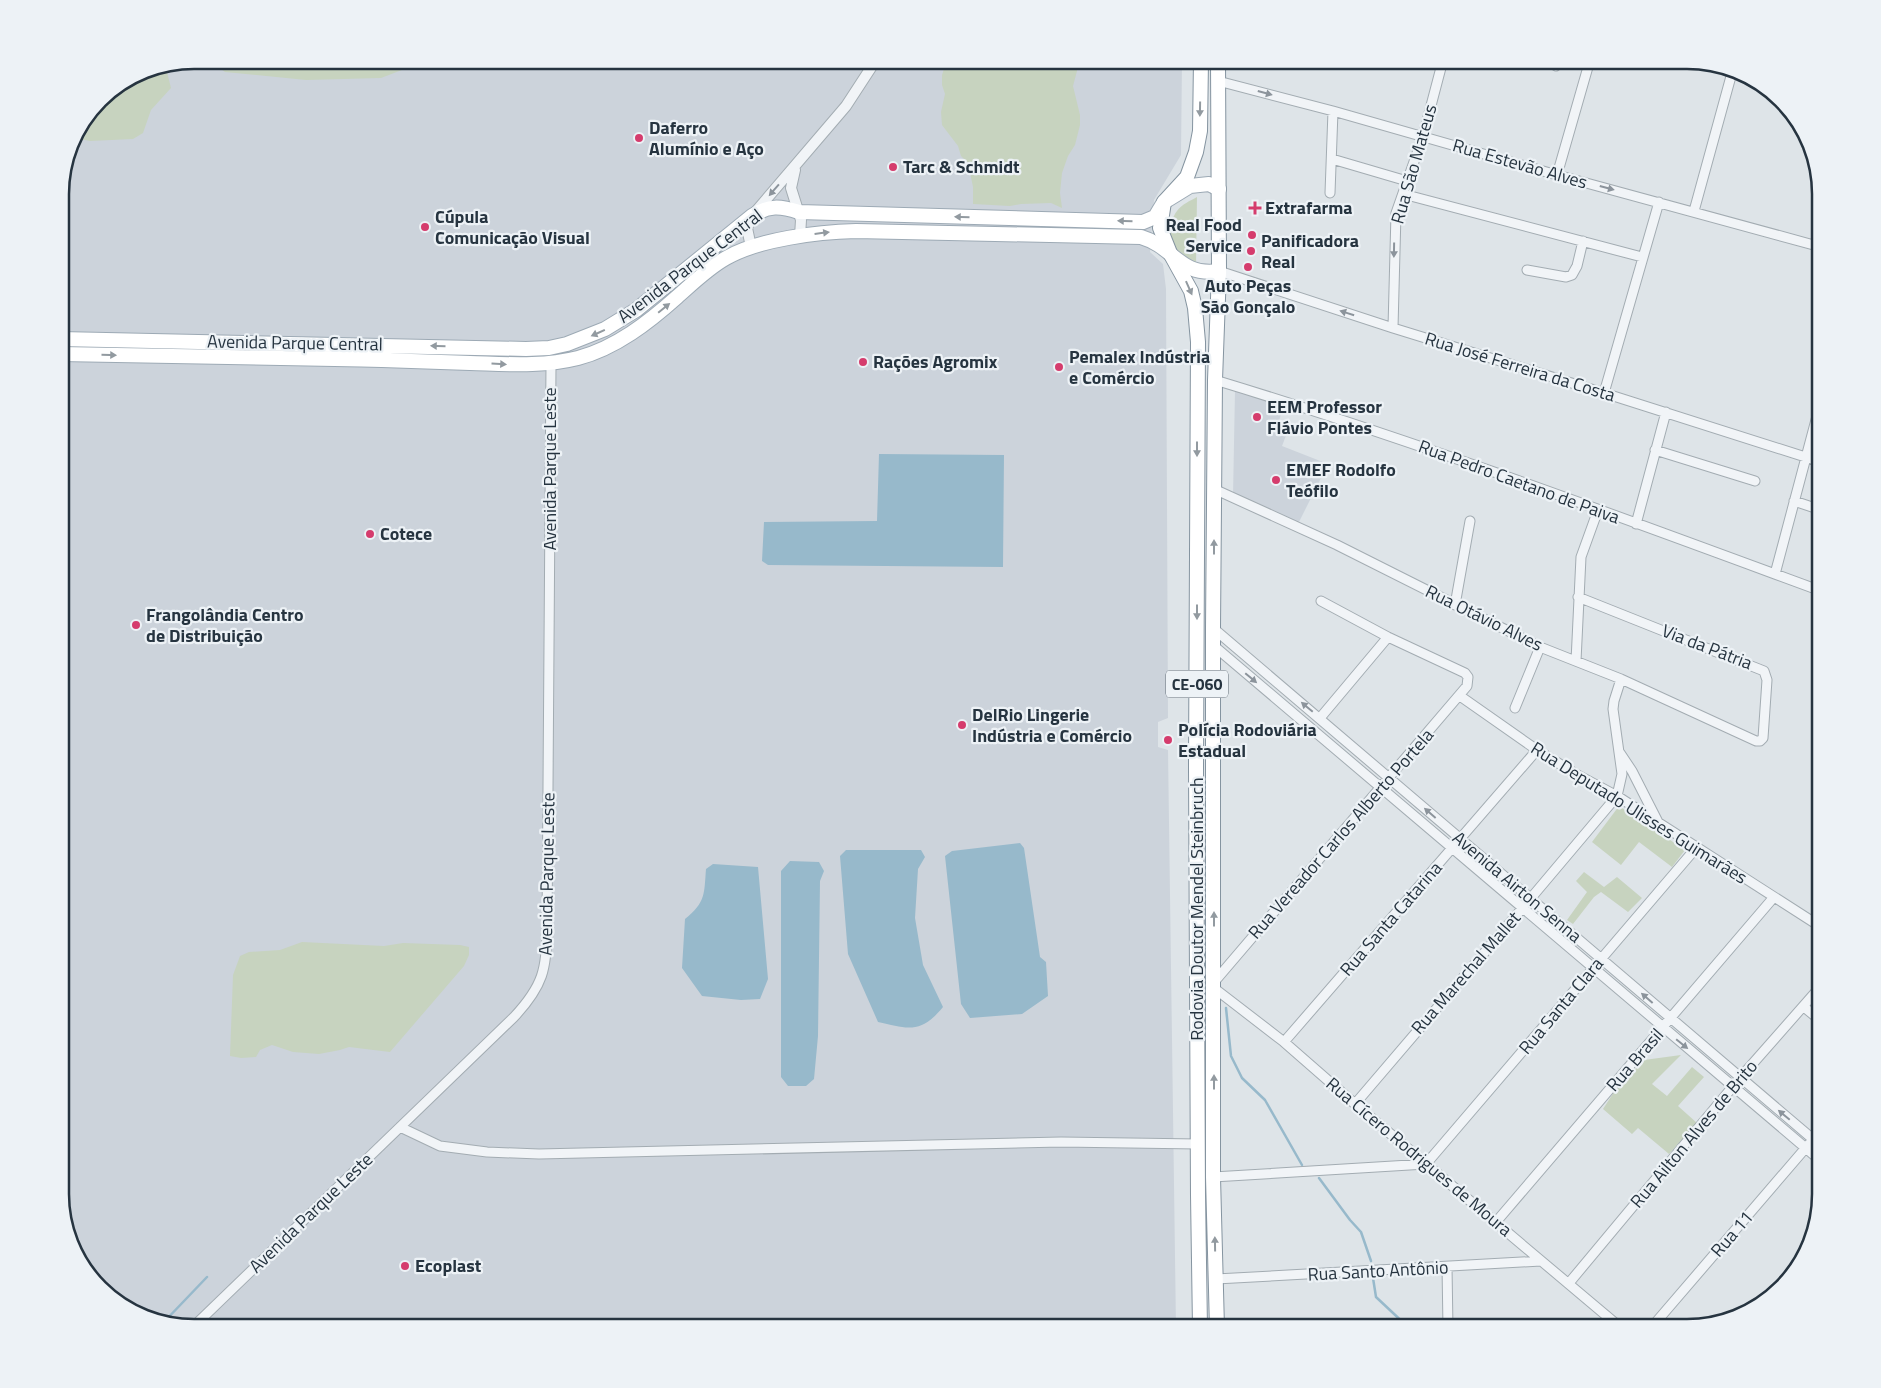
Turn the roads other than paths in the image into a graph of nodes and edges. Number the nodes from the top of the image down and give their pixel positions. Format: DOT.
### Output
graph roads {
  1 [pos="870,69"];
  2 [pos="1201,69"];
  3 [pos="1218,69"];
  4 [pos="1441,69"];
  5 [pos="1587,69"];
  6 [pos="1731,77"];
  7 [pos="1218,81"];
  8 [pos="1333,111"];
  9 [pos="1423,136"];
  10 [pos="1332,159"];
  11 [pos="797,164"];
  12 [pos="1557,175"];
  13 [pos="1407,181"];
  14 [pos="1219,189"];
  15 [pos="1330,193"];
  16 [pos="1403,194"];
  17 [pos="1164,202"];
  18 [pos="1659,202"];
  19 [pos="1694,211"];
  20 [pos="799,212"];
  21 [pos="752,216"];
  22 [pos="800,236"];
  23 [pos="1583,241"];
  24 [pos="1812,244"];
  25 [pos="751,247"];
  26 [pos="1170,253"];
  27 [pos="1642,258"];
  28 [pos="1527,270"];
  29 [pos="1219,271"];
  30 [pos="1393,328"];
  31 [pos="69,338"];
  32 [pos="69,354"];
  33 [pos="551,364"];
  34 [pos="1215,380"];
  35 [pos="1604,393"];
  36 [pos="1666,412"];
  37 [pos="1812,433"];
  38 [pos="1655,450"];
  39 [pos="1805,458"];
  40 [pos="1812,460"];
  41 [pos="1755,481"];
  42 [pos="1214,489"];
  43 [pos="1794,501"];
  44 [pos="1812,507"];
  45 [pos="1598,510"];
  46 [pos="1470,521"];
  47 [pos="1636,524"];
  48 [pos="1775,574"];
  49 [pos="1812,588"];
  50 [pos="1578,597"];
  51 [pos="1321,601"];
  52 [pos="1455,605"];
  53 [pos="1213,628"];
  54 [pos="1388,637"];
  55 [pos="1214,646"];
  56 [pos="1540,647"];
  57 [pos="1576,661"];
  58 [pos="1621,680"];
  59 [pos="1460,696"];
  60 [pos="1515,708"];
  61 [pos="1320,718"];
  62 [pos="1334,730"];
  63 [pos="1325,740"];
  64 [pos="1756,741"];
  65 [pos="1537,750"];
  66 [pos="1619,751"];
  67 [pos="1389,778"];
  68 [pos="1381,788"];
  69 [pos="1617,796"];
  70 [pos="1658,823"];
  71 [pos="1460,839"];
  72 [pos="1452,848"];
  73 [pos="1696,848"];
  74 [pos="1774,897"];
  75 [pos="1532,898"];
  76 [pos="1522,908"];
  77 [pos="1812,921"];
  78 [pos="1601,958"];
  79 [pos="1593,968"];
  80 [pos="1214,985"];
  81 [pos="1812,997"];
  82 [pos="1804,1007"];
  83 [pos="1812,1014"];
  84 [pos="1671,1018"];
  85 [pos="1662,1028"];
  86 [pos="1284,1042"];
  87 [pos="1740,1078"];
  88 [pos="1734,1087"];
  89 [pos="1354,1104"];
  90 [pos="400,1127"];
  91 [pos="1812,1138"];
  92 [pos="1812,1140"];
  93 [pos="1198,1144"];
  94 [pos="1806,1148"];
  95 [pos="1812,1153"];
  96 [pos="1426,1164"];
  97 [pos="1213,1177"];
  98 [pos="1496,1222"];
  99 [pos="1541,1261"];
  100 [pos="1448,1267"];
  101 [pos="1216,1279"];
  102 [pos="1568,1284"];
  103 [pos="201,1319"];
  104 [pos="1200,1319"];
  105 [pos="1217,1319"];
  106 [pos="1448,1319"];
  107 [pos="1610,1319"];
  108 [pos="1659,1319"];
  1 -- 11 [label="street"];
  2 -- 17 [label="main road, one-way"];
  3 -- 7 [label="main road, Rodovia Doutor Mendel Steinbruch / CE-060"];
  4 -- 9 [label="street, Rua São Mateus"];
  5 -- 12 [label="street"];
  6 -- 19 [label="street"];
  7 -- 8 [label="street, Rua Estevão Alves, one-way"];
  7 -- 14 [label="main road, Rodovia Doutor Mendel Steinbruch / CE-060"];
  8 -- 9 [label="street, Rua Estevão Alves"];
  8 -- 10 [label="street"];
  9 -- 12 [label="street, Rua Estevão Alves"];
  9 -- 13 [label="street, Rua São Mateus"];
  10 -- 13 [label="street"];
  10 -- 15 [label="street"];
  11 -- 20 [label="street"];
  11 -- 21 [label="street, one-way"];
  12 -- 18 [label="street, Rua Estevão Alves, one-way"];
  13 -- 16 [label="street, Rua São Mateus"];
  14 -- 17 [label="main road"];
  14 -- 29 [label="main road, Rodovia Doutor Mendel Steinbruch / CE-060"];
  16 -- 23 [label="street"];
  16 -- 30 [label="street, Rua São Mateus, one-way"];
  17 -- 20 [label="main road, Avenida Parque Central, one-way"];
  17 -- 26 [label="main road, Rodovia Doutor Mendel Steinbruch / CE-060"];
  18 -- 19 [label="street, Rua Estevão Alves"];
  18 -- 27 [label="street"];
  19 -- 24 [label="street, Rua Estevão Alves"];
  20 -- 21 [label="main road, Avenida Parque Central"];
  20 -- 22 [label="street"];
  21 -- 25 [label="street"];
  21 -- 31 [label="main road, Avenida Parque Central, one-way"];
  22 -- 25 [label="main road, Avenida Parque Central"];
  22 -- 26 [label="main road, Avenida Parque Central, one-way"];
  23 -- 27 [label="street"];
  23 -- 28 [label="street"];
  33 -- 25 [label="main road, Avenida Parque Central, one-way"];
  26 -- 29 [label="main road, Avenida Parque Central"];
  26 -- 93 [label="main road, Rodovia Doutor Mendel Steinbruch / CE-060, one-way"];
  27 -- 35 [label="street"];
  30 -- 29 [label="street, Rua José Ferreira da Costa, one-way"];
  29 -- 34 [label="main road, Rodovia Doutor Mendel Steinbruch / CE-060"];
  30 -- 35 [label="street, Rua José Ferreira da Costa"];
  32 -- 33 [label="main road, Avenida Parque Central, one-way"];
  33 -- 90 [label="street, Avenida Parque Leste"];
  34 -- 42 [label="main road, Rodovia Doutor Mendel Steinbruch / CE-060"];
  34 -- 45 [label="street, Rua Pedro Caetano de Paiva"];
  35 -- 36 [label="street, Rua José Ferreira da Costa"];
  36 -- 38 [label="street"];
  36 -- 39 [label="street, Rua José Ferreira da Costa"];
  37 -- 39 [label="street"];
  38 -- 41 [label="street"];
  38 -- 47 [label="street"];
  39 -- 40 [label="street, Rua José Ferreira da Costa"];
  39 -- 43 [label="street"];
  42 -- 52 [label="street, Rua Otávio Alves"];
  53 -- 42 [label="main road, Rodovia Doutor Mendel Steinbruch / CE-060, one-way"];
  43 -- 44 [label="street"];
  43 -- 48 [label="street"];
  45 -- 47 [label="street, Rua Pedro Caetano de Paiva"];
  45 -- 50 [label="street"];
  46 -- 52 [label="street"];
  47 -- 48 [label="street, Rua Pedro Caetano de Paiva"];
  48 -- 49 [label="street, Rua Pedro Caetano de Paiva"];
  50 -- 57 [label="street"];
  50 -- 64 [label="street, Via da Pátria"];
  51 -- 54 [label="street"];
  52 -- 56 [label="street, Rua Otávio Alves"];
  53 -- 55 [label="main road, Rodovia Doutor Mendel Steinbruch / CE-060"];
  61 -- 53 [label="street, Avenida Airton Senna, one-way"];
  54 -- 59 [label="street, Rua Vereador Carlos Alberto Portela"];
  54 -- 61 [label="street"];
  55 -- 63 [label="street, Avenida Airton Senna, one-way"];
  80 -- 55 [label="main road, Rodovia Doutor Mendel Steinbruch / CE-060, one-way"];
  56 -- 57 [label="street, Rua Otávio Alves"];
  56 -- 60 [label="street"];
  57 -- 58 [label="street, Rua Otávio Alves"];
  58 -- 64 [label="street, Rua Otávio Alves"];
  58 -- 66 [label="street, Rua Marechal Mallet"];
  59 -- 65 [label="street, Rua Deputado Ulisses Guimarães"];
  59 -- 67 [label="street, Rua Vereador Carlos Alberto Portela"];
  61 -- 62 [label="street, Avenida Airton Senna"];
  62 -- 63 [label="street"];
  62 -- 67 [label="street, Avenida Airton Senna"];
  63 -- 68 [label="street, Avenida Airton Senna"];
  65 -- 69 [label="street, Rua Deputado Ulisses Guimarães"];
  65 -- 71 [label="street, Rua Santa Catarina"];
  66 -- 69 [label="street, Rua Marechal Mallet"];
  66 -- 70 [label="street"];
  67 -- 68 [label="street, Rua Vereador Carlos Alberto Portela"];
  71 -- 67 [label="street, Avenida Airton Senna, one-way"];
  68 -- 72 [label="street, Avenida Airton Senna"];
  68 -- 80 [label="street, Rua Vereador Carlos Alberto Portela"];
  69 -- 70 [label="street, Rua Deputado Ulisses Guimarães"];
  69 -- 75 [label="street, Rua Marechal Mallet"];
  70 -- 73 [label="street, Rua Deputado Ulisses Guimarães"];
  71 -- 72 [label="street, Rua Santa Catarina"];
  71 -- 75 [label="street, Avenida Airton Senna"];
  72 -- 76 [label="street, Avenida Airton Senna"];
  72 -- 86 [label="street, Rua Santa Catarina"];
  73 -- 74 [label="street, Rua Deputado Ulisses Guimarães"];
  73 -- 78 [label="street, Rua Santa Clara"];
  74 -- 77 [label="street, Rua Deputado Ulisses Guimarães"];
  74 -- 84 [label="street, Rua Brasil"];
  75 -- 76 [label="street, Rua Marechal Mallet"];
  75 -- 78 [label="street, Avenida Airton Senna"];
  76 -- 79 [label="street, Avenida Airton Senna"];
  76 -- 89 [label="street, Rua Marechal Mallet"];
  78 -- 79 [label="street, Rua Santa Clara"];
  84 -- 78 [label="street, Avenida Airton Senna, one-way"];
  79 -- 85 [label="street, Avenida Airton Senna"];
  79 -- 96 [label="street, Rua Santa Clara"];
  80 -- 86 [label="street, Rua Cícero Rodrigues de Moura"];
  97 -- 80 [label="main road, Rodovia Doutor Mendel Steinbruch / CE-060, one-way"];
  81 -- 82 [label="street, Rua Ailton Alves de Brito"];
  82 -- 83 [label="street"];
  82 -- 87 [label="street, Rua Ailton Alves de Brito"];
  84 -- 85 [label="street, Rua Brasil"];
  84 -- 87 [label="street, Avenida Airton Senna"];
  85 -- 88 [label="street, Avenida Airton Senna, one-way"];
  85 -- 98 [label="street, Rua Brasil"];
  86 -- 89 [label="street, Rua Cícero Rodrigues de Moura"];
  87 -- 88 [label="street, Rua Ailton Alves de Brito"];
  91 -- 87 [label="street, Avenida Airton Senna, one-way"];
  88 -- 94 [label="street, Avenida Airton Senna"];
  88 -- 102 [label="street, Rua Ailton Alves de Brito"];
  89 -- 96 [label="street, Rua Cícero Rodrigues de Moura"];
  90 -- 93 [label="street"];
  90 -- 103 [label="street, Avenida Parque Leste"];
  92 -- 94 [label="street, Rua 11"];
  93 -- 104 [label="main road, Rodovia Doutor Mendel Steinbruch / CE-060"];
  94 -- 95 [label="street, Avenida Airton Senna"];
  94 -- 108 [label="street, Rua 11"];
  96 -- 97 [label="street"];
  96 -- 98 [label="street, Rua Cícero Rodrigues de Moura"];
  101 -- 97 [label="main road, Rodovia Doutor Mendel Steinbruch / CE-060, one-way"];
  98 -- 99 [label="street, Rua Cícero Rodrigues de Moura"];
  99 -- 100 [label="street, Rua Santo Antônio"];
  99 -- 102 [label="street, Rua Cícero Rodrigues de Moura"];
  100 -- 101 [label="street, Rua Santo Antônio"];
  100 -- 106 [label="street"];
  101 -- 105 [label="main road, Rodovia Doutor Mendel Steinbruch / CE-060"];
  102 -- 107 [label="street, Rua Cícero Rodrigues de Moura"];
}
